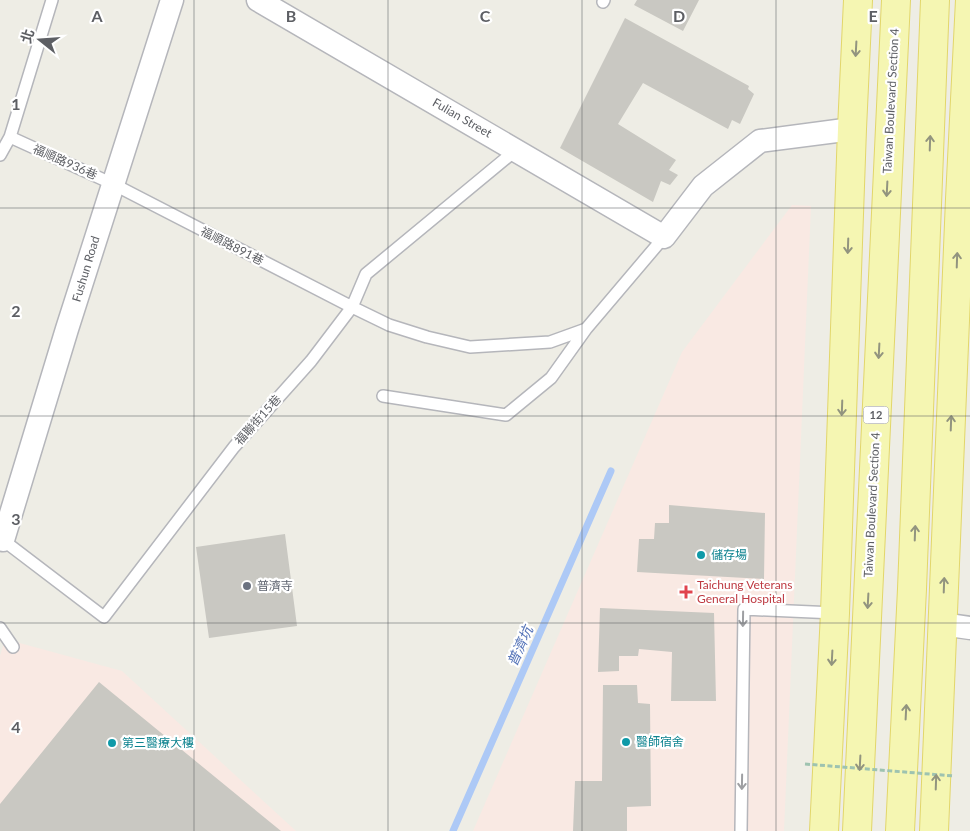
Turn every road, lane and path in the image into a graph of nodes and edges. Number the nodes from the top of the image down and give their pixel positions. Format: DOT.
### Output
graph roads {
  1 [pos="52,0"];
  2 [pos="172,0"];
  3 [pos="258,0"];
  4 [pos="858,0"];
  5 [pos="896,0"];
  6 [pos="935,0"];
  7 [pos="970,0"];
  8 [pos="852,129"];
  9 [pos="14,139"];
  10 [pos="516,150"];
  11 [pos="0,155"];
  12 [pos="113,184"];
  13 [pos="664,237"];
  14 [pos="352,307"];
  15 [pos="586,329"];
  16 [pos="383,396"];
  17 [pos="1,542"];
  18 [pos="835,613"];
  19 [pos="942,624"];
  20 [pos="0,628"];
  21 [pos="970,628"];
  22 [pos="13,647"];
  23 [pos="805,764"];
  24 [pos="954,776"];
  25 [pos="741,831"];
  26 [pos="824,831"];
  27 [pos="857,831"];
  28 [pos="900,831"];
  29 [pos="934,831"];
  1 -- 9 [label="lane"];
  2 -- 12 [label="street, Fushun Road"];
  3 -- 10 [label="street, Fulian Street"];
  4 -- 8 [label="main road, one-way"];
  5 -- 27 [label="main road, Taiwan Boulevard Section 4 / 12, one-way"];
  28 -- 6 [label="main road, one-way"];
  19 -- 7 [label="main road, one-way"];
  8 -- 13 [label="street"];
  8 -- 18 [label="main road, one-way"];
  9 -- 11 [label="lane"];
  9 -- 12 [label="lane, 福順路936巷"];
  10 -- 13 [label="street, Fulian Street"];
  10 -- 14 [label="lane, 福聯街15巷"];
  12 -- 14 [label="lane, 福順路891巷"];
  12 -- 17 [label="street, Fushun Road"];
  13 -- 15 [label="lane"];
  14 -- 15 [label="lane, 福順路891巷"];
  14 -- 17 [label="lane, 福聯街15巷"];
  15 -- 16 [label="lane"];
  18 -- 25 [label="lane, one-way"];
  18 -- 26 [label="main road, one-way"];
  19 -- 21 [label="street"];
  29 -- 19 [label="main road, one-way"];
  20 -- 22 [label="lane"];
  23 -- 24 [label="path, bridge"];
}
